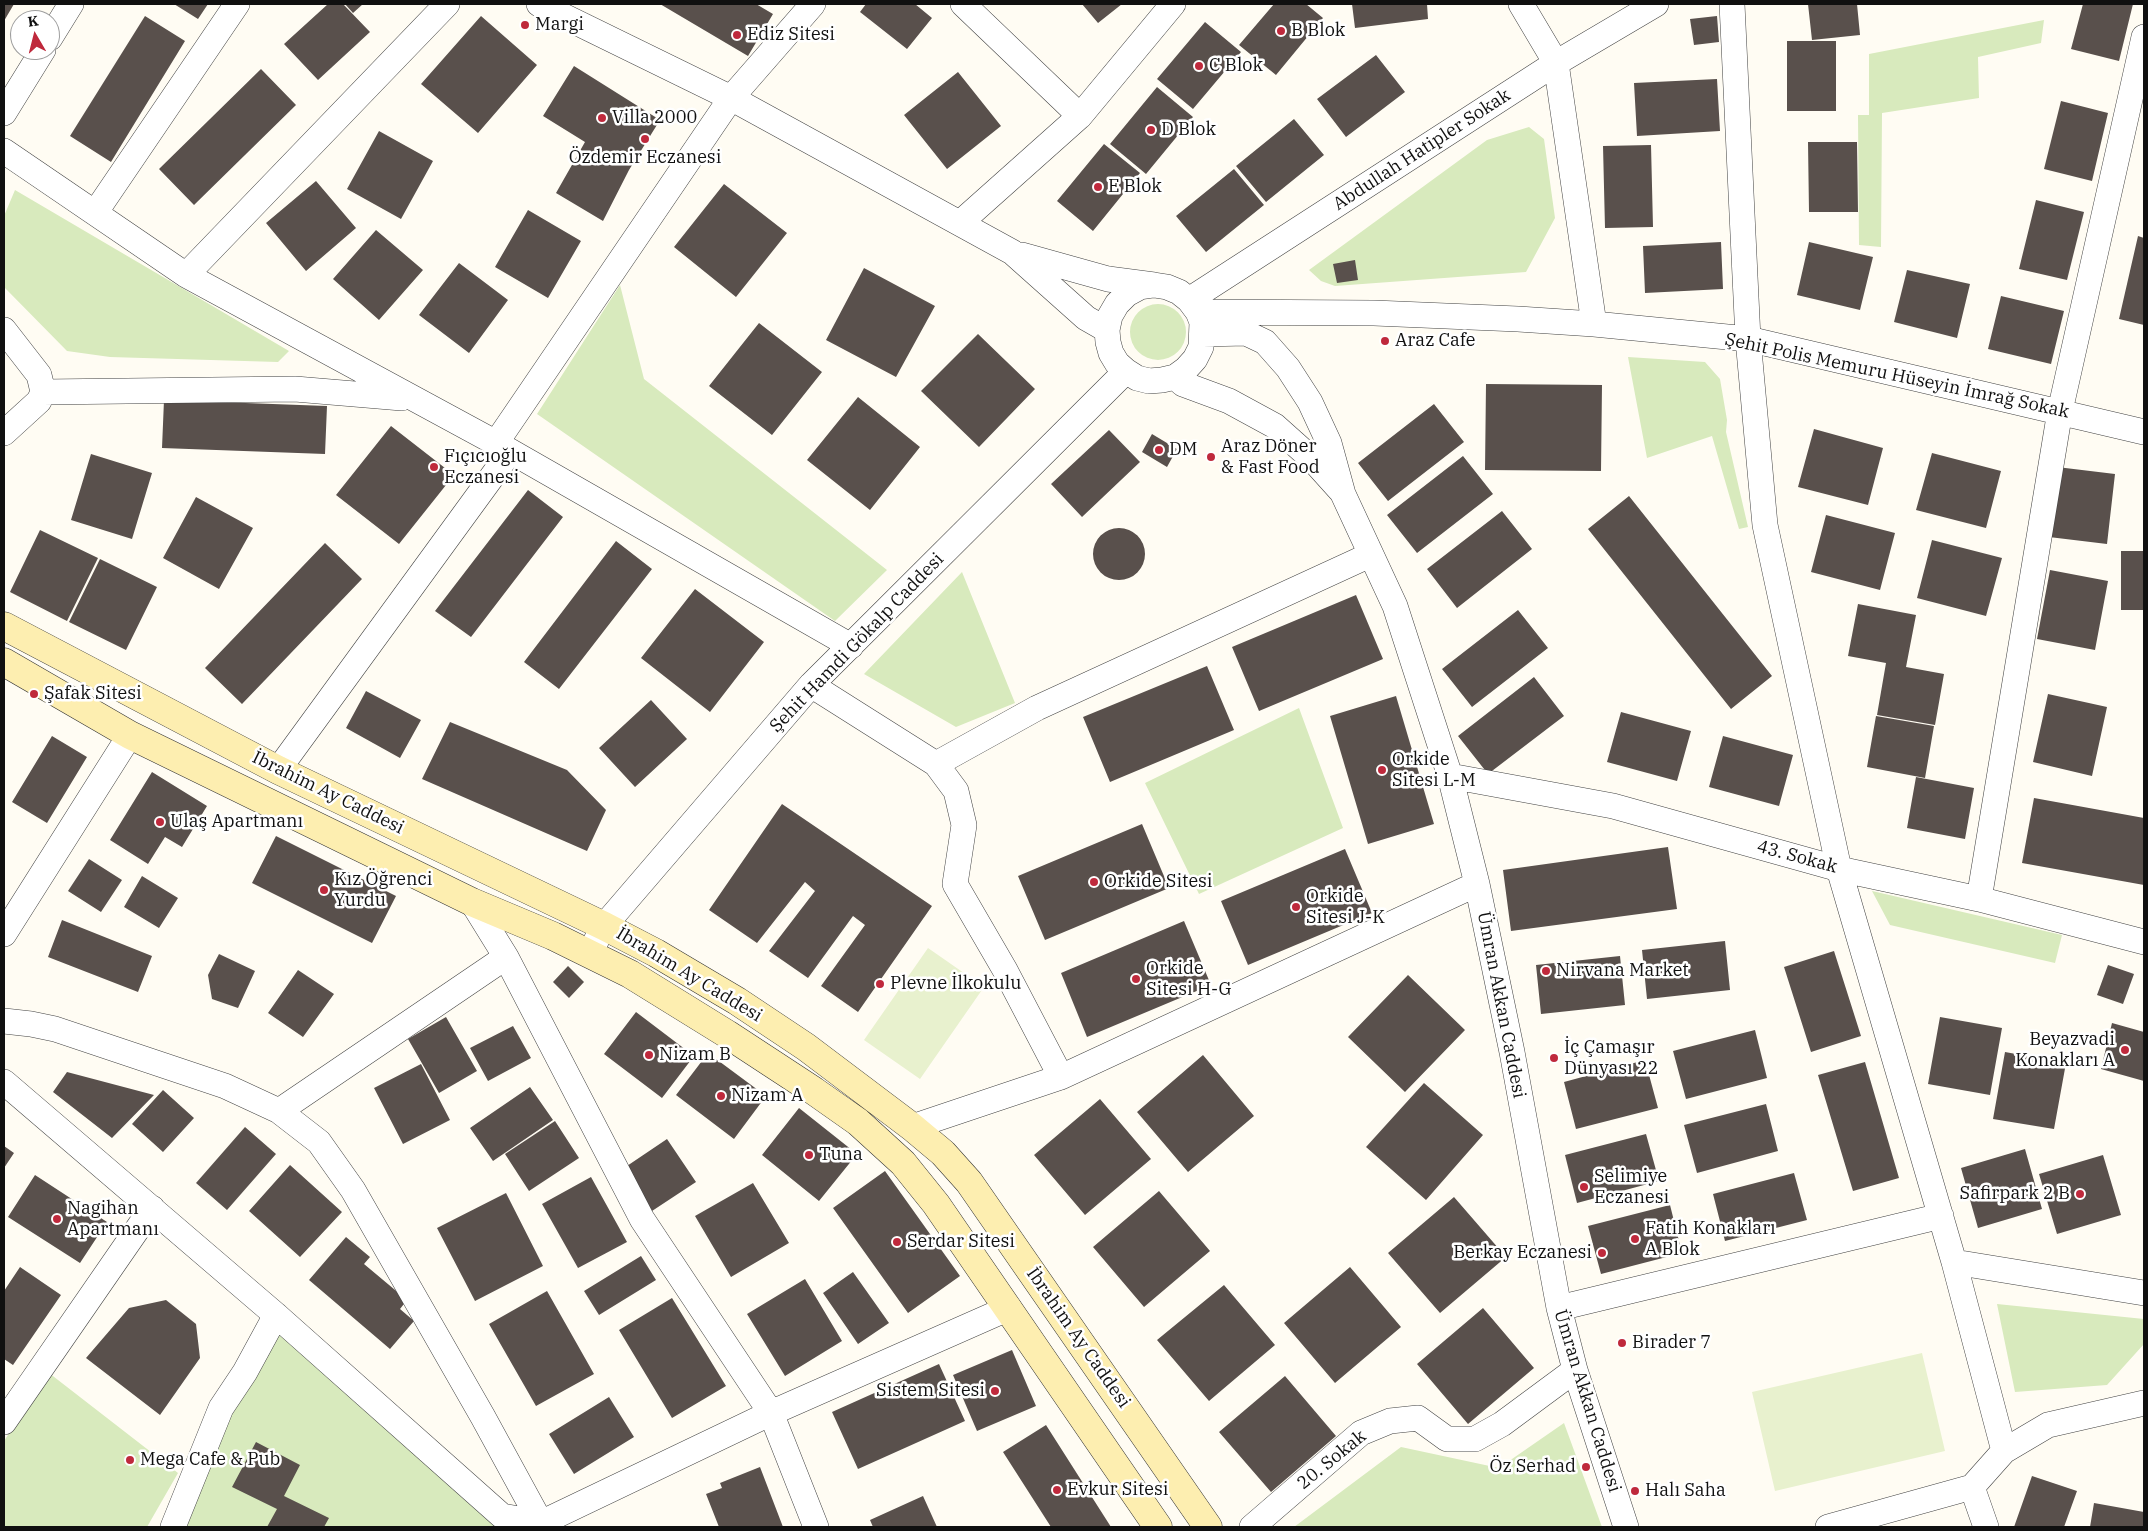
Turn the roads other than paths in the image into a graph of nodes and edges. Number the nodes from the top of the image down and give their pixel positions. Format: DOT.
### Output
graph roads {
  1 [pos="71,4"];
  2 [pos="236,4"];
  3 [pos="447,4"];
  4 [pos="539,4"];
  5 [pos="814,4"];
  6 [pos="963,4"];
  7 [pos="1173,4"];
  8 [pos="1521,4"];
  9 [pos="1656,4"];
  10 [pos="1732,4"];
  11 [pos="60,22"];
  12 [pos="2144,37"];
  13 [pos="36,60"];
  14 [pos="1556,63"];
  15 [pos="731,98"];
  16 [pos="4,113"];
  17 [pos="1080,116"];
  18 [pos="4,151"];
  19 [pos="95,213"];
  20 [pos="960,223"];
  21 [pos="1012,252"];
  22 [pos="186,276"];
  23 [pos="1154,285"];
  24 [pos="1197,315"];
  25 [pos="1594,324"];
  26 [pos="4,330"];
  27 [pos="1107,330"];
  28 [pos="1748,339"];
  29 [pos="1126,371"];
  30 [pos="1175,377"];
  31 [pos="43,392"];
  32 [pos="414,400"];
  33 [pos="2060,411"];
  34 [pos="2144,432"];
  35 [pos="4,434"];
  36 [pos="503,447"];
  37 [pos="1343,494"];
  38 [pos="1370,554"];
  39 [pos="4,626"];
  40 [pos="851,646"];
  41 [pos="4,662"];
  42 [pos="811,685"];
  43 [pos="130,735"];
  44 [pos="936,764"];
  45 [pos="278,770"];
  46 [pos="1450,776"];
  47 [pos="1839,869"];
  48 [pos="1477,884"];
  49 [pos="1980,899"];
  50 [pos="472,902"];
  51 [pos="604,926"];
  52 [pos="4,934"];
  53 [pos="2144,942"];
  54 [pos="588,954"];
  55 [pos="506,957"];
  56 [pos="4,1021"];
  57 [pos="1062,1077"];
  58 [pos="4,1082"];
  59 [pos="279,1111"];
  60 [pos="912,1127"];
  61 [pos="152,1208"];
  62 [pos="1941,1216"];
  63 [pos="1954,1262"];
  64 [pos="2144,1293"];
  65 [pos="1009,1308"];
  66 [pos="1559,1308"];
  67 [pos="276,1315"];
  68 [pos="1575,1370"];
  69 [pos="2144,1403"];
  70 [pos="771,1413"];
  71 [pos="4,1422"];
  72 [pos="2004,1451"];
  73 [pos="1972,1487"];
  74 [pos="542,1525"];
  75 [pos="173,1527"];
  76 [pos="816,1527"];
  77 [pos="1158,1527"];
  78 [pos="1208,1527"];
  79 [pos="1252,1527"];
  80 [pos="1626,1527"];
  81 [pos="1828,1527"];
  82 [pos="1986,1527"];
  1 -- 11 [label="street"];
  2 -- 19 [label="street"];
  3 -- 22 [label="street"];
  4 -- 15 [label="street"];
  5 -- 15 [label="street"];
  6 -- 17 [label="street"];
  7 -- 17 [label="street"];
  8 -- 14 [label="street"];
  9 -- 14 [label="street, Abdullah Hatipler Sokak"];
  10 -- 28 [label="street"];
  12 -- 33 [label="street"];
  13 -- 16 [label="street"];
  14 -- 24 [label="street, Abdullah Hatipler Sokak"];
  14 -- 25 [label="street"];
  15 -- 20 [label="street"];
  15 -- 36 [label="street"];
  17 -- 20 [label="street"];
  18 -- 19 [label="street"];
  19 -- 22 [label="street"];
  20 -- 21 [label="street"];
  21 -- 23 [label="street"];
  21 -- 27 [label="street"];
  22 -- 32 [label="street"];
  23 -- 24 [label="street"];
  23 -- 27 [label="street"];
  24 -- 25 [label="street, Şehit Polis Memuru Hüseyin İmrağ Sokak"];
  24 -- 30 [label="street"];
  24 -- 37 [label="street"];
  25 -- 28 [label="street, Şehit Polis Memuru Hüseyin İmrağ Sokak"];
  26 -- 31 [label="street"];
  27 -- 29 [label="street"];
  28 -- 33 [label="street, Şehit Polis Memuru Hüseyin İmrağ Sokak"];
  28 -- 47 [label="street"];
  29 -- 30 [label="street"];
  29 -- 40 [label="street, Şehit Hamdi Gökalp Caddesi"];
  30 -- 37 [label="street"];
  31 -- 32 [label="street"];
  31 -- 35 [label="street"];
  32 -- 36 [label="street"];
  33 -- 34 [label="street, Şehit Polis Memuru Hüseyin İmrağ Sokak"];
  33 -- 49 [label="street"];
  36 -- 40 [label="street"];
  36 -- 45 [label="street"];
  37 -- 38 [label="street, Ümran Akkan Caddesi"];
  38 -- 44 [label="street"];
  38 -- 46 [label="street, Ümran Akkan Caddesi"];
  39 -- 45 [label="main road, İbrahim Ay Caddesi"];
  40 -- 42 [label="street, Şehit Hamdi Gökalp Caddesi"];
  41 -- 43 [label="main road, İbrahim Ay Caddesi"];
  42 -- 44 [label="street"];
  42 -- 51 [label="street, Şehit Hamdi Gökalp Caddesi"];
  43 -- 50 [label="main road, İbrahim Ay Caddesi"];
  43 -- 52 [label="street"];
  44 -- 57 [label="street"];
  45 -- 51 [label="main road, İbrahim Ay Caddesi"];
  46 -- 47 [label="street, 43. Sokak"];
  46 -- 48 [label="street, Ümran Akkan Caddesi"];
  47 -- 49 [label="street, 43. Sokak"];
  47 -- 62 [label="street"];
  48 -- 57 [label="street"];
  48 -- 66 [label="street, Ümran Akkan Caddesi"];
  49 -- 53 [label="street, 43. Sokak"];
  50 -- 54 [label="main road, İbrahim Ay Caddesi"];
  50 -- 55 [label="street"];
  51 -- 54 [label="street, Şehit Hamdi Gökalp Caddesi"];
  51 -- 60 [label="main road, İbrahim Ay Caddesi"];
  54 -- 65 [label="main road, İbrahim Ay Caddesi"];
  55 -- 59 [label="street"];
  55 -- 70 [label="street"];
  56 -- 59 [label="street"];
  57 -- 60 [label="street"];
  58 -- 61 [label="street"];
  59 -- 74 [label="street"];
  60 -- 78 [label="main road, İbrahim Ay Caddesi"];
  61 -- 67 [label="street"];
  61 -- 71 [label="street"];
  62 -- 63 [label="street"];
  62 -- 66 [label="street"];
  63 -- 64 [label="street"];
  63 -- 72 [label="street"];
  65 -- 70 [label="street"];
  65 -- 77 [label="main road, İbrahim Ay Caddesi"];
  66 -- 68 [label="street, Ümran Akkan Caddesi"];
  67 -- 74 [label="street"];
  67 -- 75 [label="street"];
  68 -- 79 [label="street, 20. Sokak"];
  68 -- 80 [label="street, Ümran Akkan Caddesi"];
  69 -- 72 [label="street"];
  70 -- 74 [label="street"];
  70 -- 76 [label="street"];
  72 -- 73 [label="street"];
  73 -- 81 [label="street"];
  73 -- 82 [label="street"];
}
